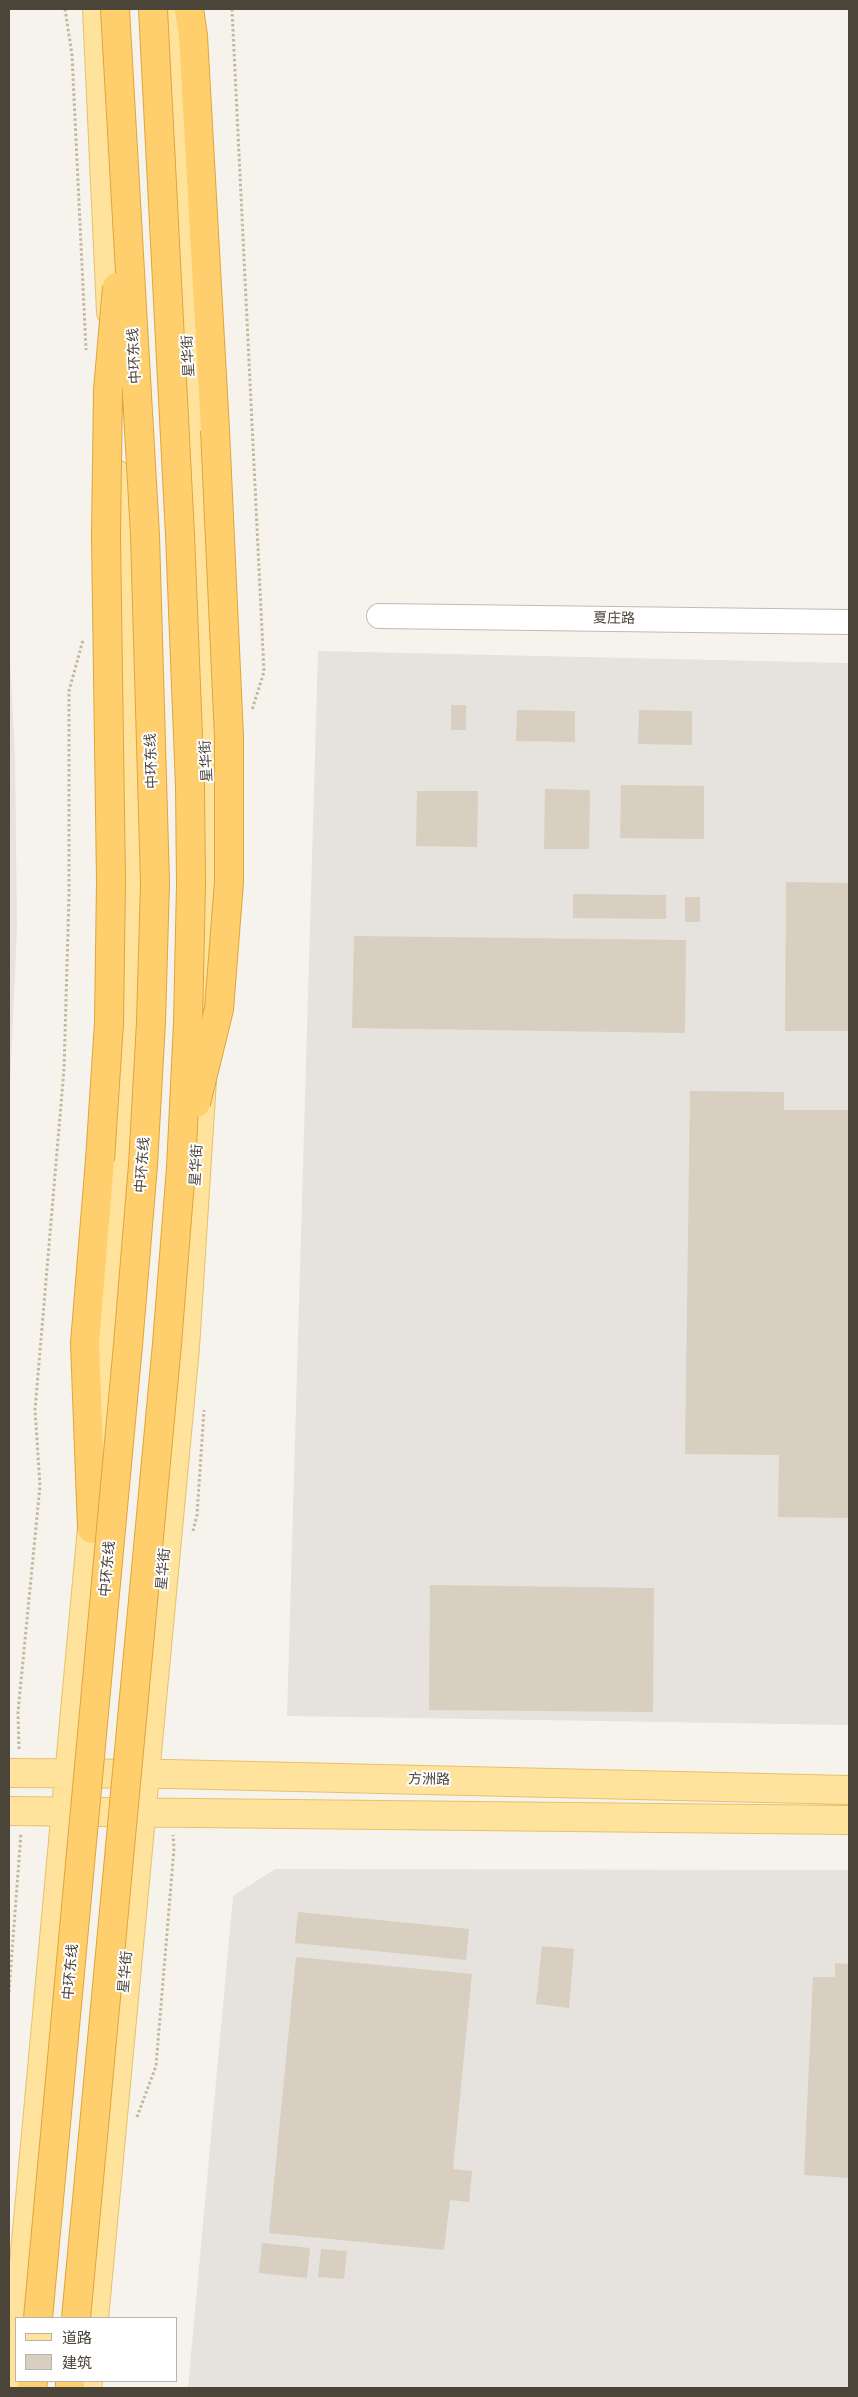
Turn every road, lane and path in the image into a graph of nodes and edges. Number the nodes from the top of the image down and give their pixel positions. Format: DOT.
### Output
graph roads {
  1 [pos="65,9"];
  2 [pos="98,9"];
  3 [pos="115,9"];
  4 [pos="153,9"];
  5 [pos="173,9"];
  6 [pos="189,9"];
  7 [pos="126,194"];
  8 [pos="87,359"];
  9 [pos="379,616"];
  10 [pos="849,622"];
  11 [pos="84,634"];
  12 [pos="181,1168"];
  13 [pos="92,1529"];
  14 [pos="14,1773"];
  15 [pos="69,1773"];
  16 [pos="144,1774"];
  17 [pos="849,1790"];
  18 [pos="15,1811"];
  19 [pos="65,1812"];
  20 [pos="141,1812"];
  21 [pos="849,1820"];
  22 [pos="9,1992"];
  23 [pos="18,2317"];
  24 [pos="38,2317"];
  25 [pos="76,2317"];
  26 [pos="94,2317"];
  27 [pos="15,2354"];
  28 [pos="12,2388"];
  1 -- 8 [label="path"];
  2 -- 13 [label="main road"];
  3 -- 7 [label="highway, 中环东线, bridge"];
  4 -- 12 [label="highway, bridge"];
  5 -- 16 [label="main road, 星华街"];
  6 -- 12 [label="highway, bridge"];
  7 -- 13 [label="highway, bridge"];
  7 -- 24 [label="highway, 中环东线, bridge"];
  9 -- 10 [label="street, 夏庄路"];
  11 -- 14 [label="path"];
  12 -- 25 [label="highway, bridge"];
  13 -- 15 [label="main road"];
  14 -- 15 [label="main road, 方洲路"];
  15 -- 16 [label="main road, 方洲路"];
  15 -- 19 [label="main road"];
  16 -- 17 [label="main road, 方洲路"];
  16 -- 20 [label="main road, 星华街"];
  18 -- 19 [label="main road"];
  18 -- 22 [label="path"];
  19 -- 20 [label="main road"];
  19 -- 23 [label="main road"];
  20 -- 21 [label="main road"];
  20 -- 26 [label="main road, 星华街"];
  27 -- 28 [label="main road"];
}
